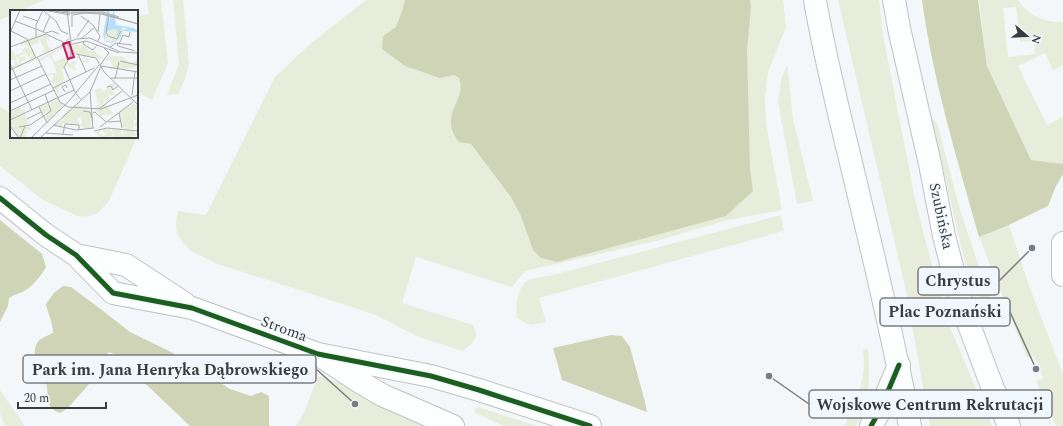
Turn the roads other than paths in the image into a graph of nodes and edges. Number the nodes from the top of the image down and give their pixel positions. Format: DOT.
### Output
graph roads {
  1 [pos="815,0"];
  2 [pos="894,0"];
  3 [pos="0,198"];
  4 [pos="1063,243"];
  5 [pos="76,255"];
  6 [pos="1063,275"];
  7 [pos="192,308"];
  8 [pos="318,354"];
  9 [pos="899,365"];
  10 [pos="453,426"];
  11 [pos="590,426"];
  12 [pos="871,426"];
  13 [pos="910,426"];
  14 [pos="1010,426"];
  1 -- 9 [label="street"];
  2 -- 14 [label="street, Szubińska"];
  3 -- 5 [label="street, Stroma"];
  4 -- 6 [label="street"];
  5 -- 7 [label="street, Stroma"];
  5 -- 7 [label="street, Stroma"];
  7 -- 8 [label="street, Stroma"];
  8 -- 10 [label="street, Stroma"];
  8 -- 11 [label="street, Stroma"];
  9 -- 12 [label="street"];
  9 -- 13 [label="street"];
}
